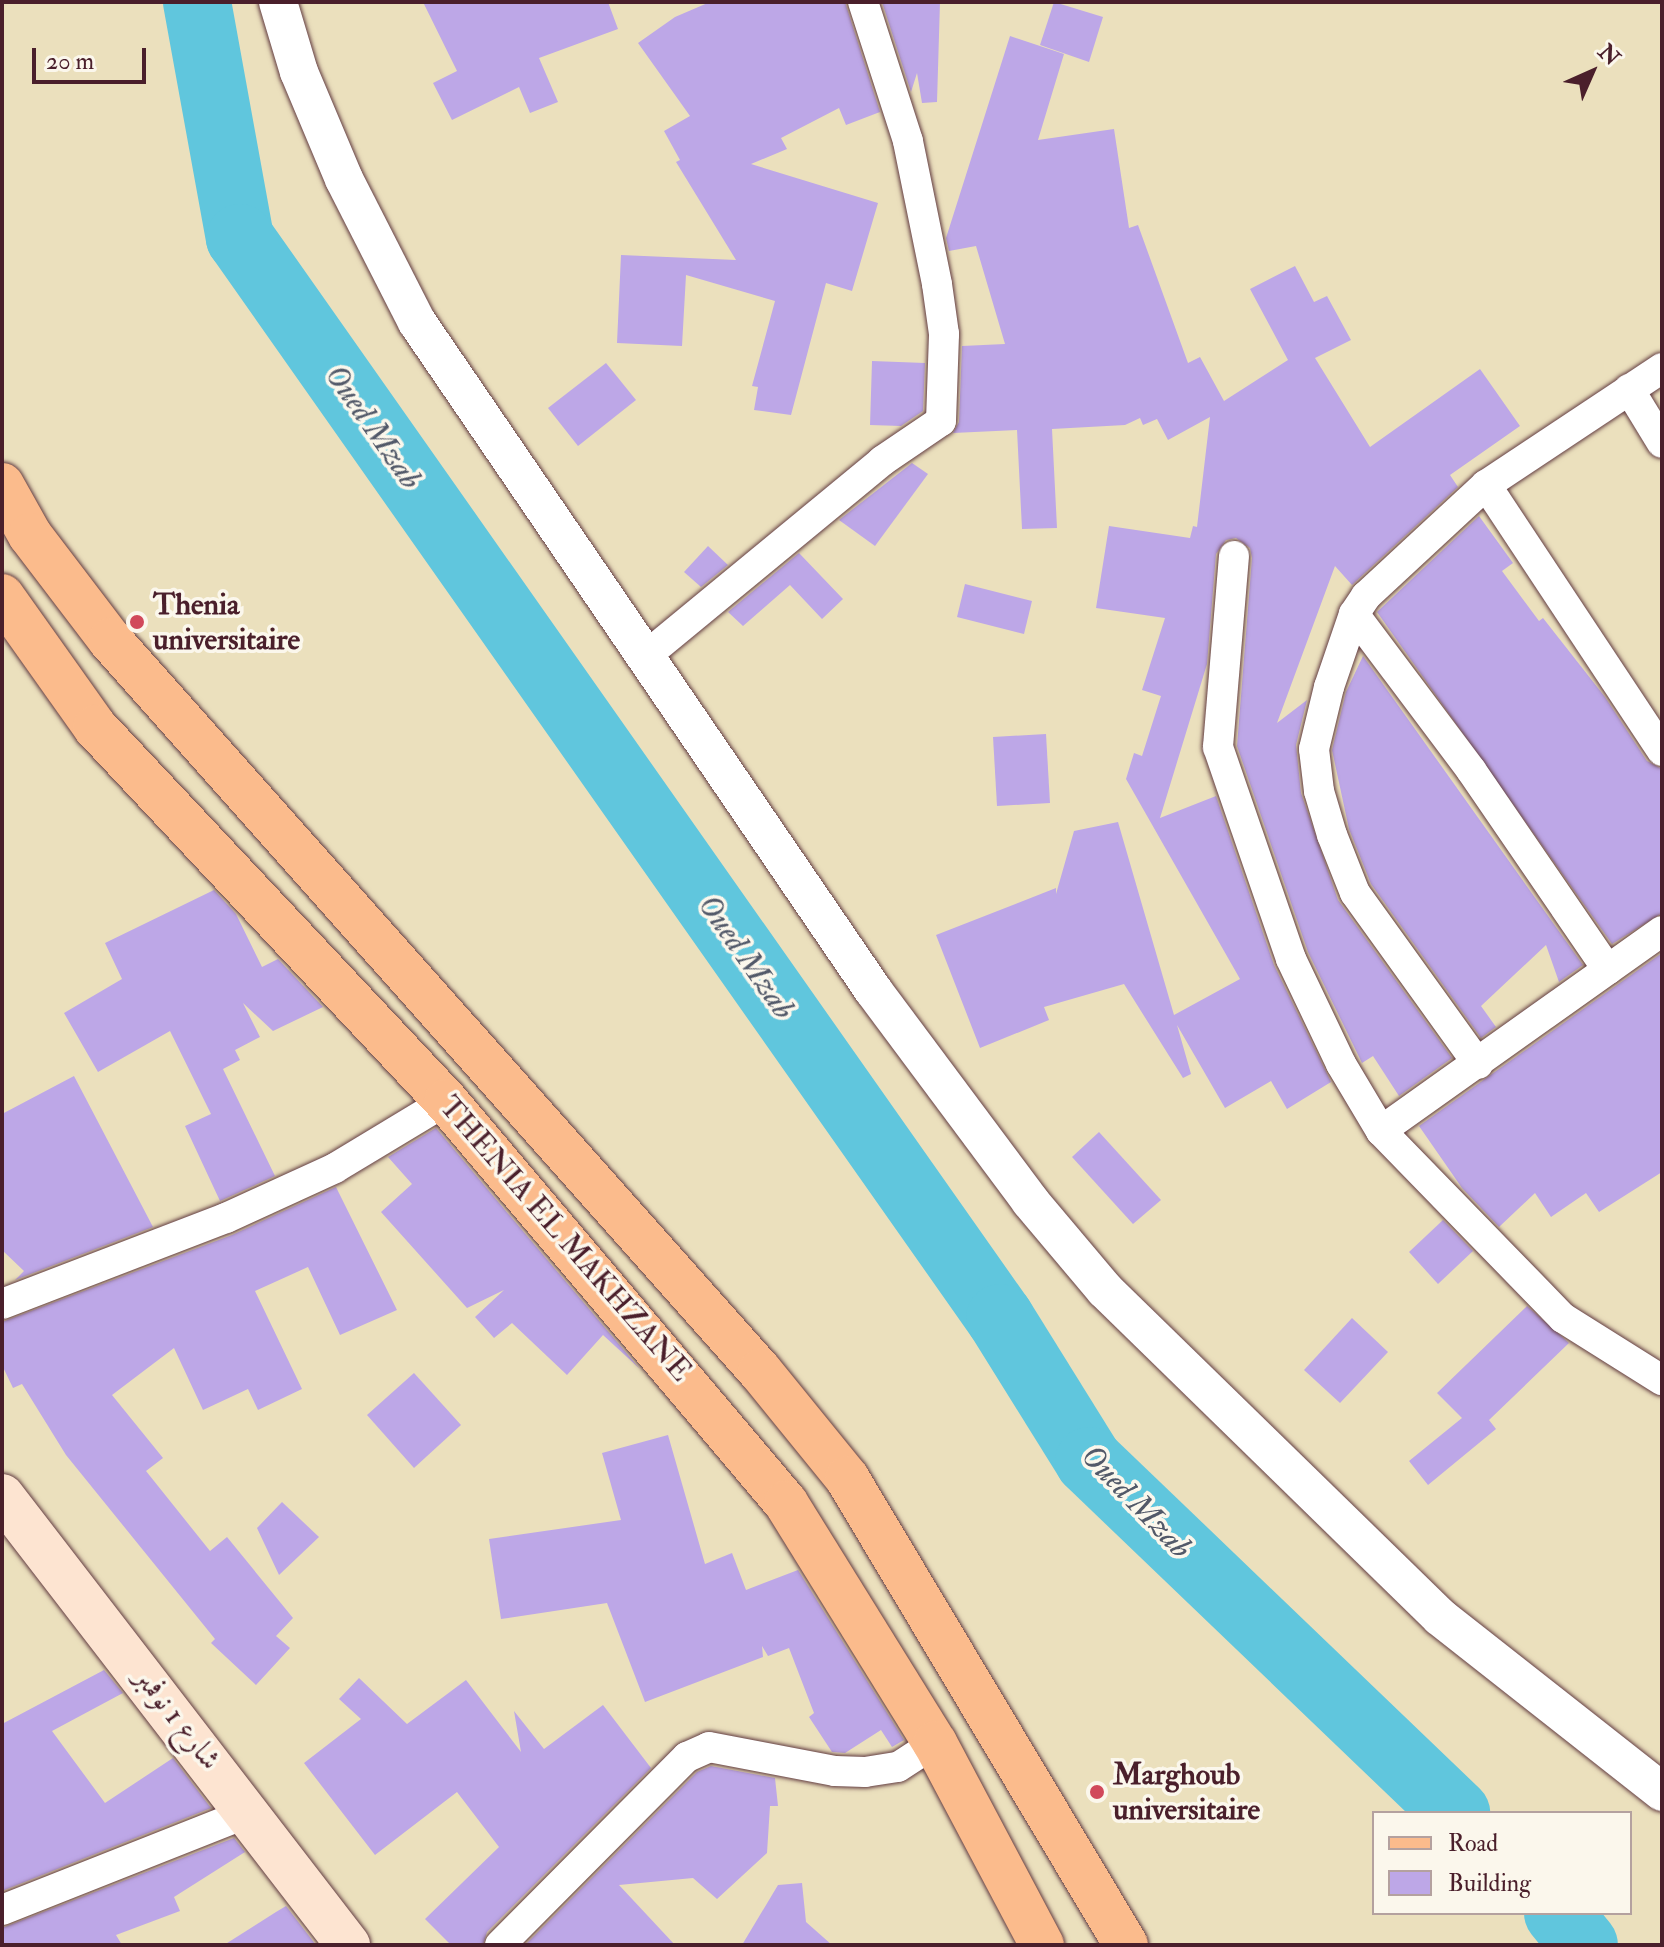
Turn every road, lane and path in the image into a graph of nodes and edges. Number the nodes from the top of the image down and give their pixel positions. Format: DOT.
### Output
graph roads {
  1 [pos="278,2"];
  2 [pos="863,2"];
  3 [pos="1662,368"];
  4 [pos="1629,389"];
  5 [pos="1662,443"];
  6 [pos="2,485"];
  7 [pos="1486,485"];
  8 [pos="1234,556"];
  9 [pos="2,596"];
  10 [pos="1354,614"];
  11 [pos="647,655"];
  12 [pos="1662,751"];
  13 [pos="1662,931"];
  14 [pos="1608,970"];
  15 [pos="1478,1064"];
  16 [pos="446,1101"];
  17 [pos="1381,1131"];
  18 [pos="2,1304"];
  19 [pos="1662,1380"];
  20 [pos="2,1496"];
  21 [pos="935,1743"];
  22 [pos="1662,1792"];
  23 [pos="250,1812"];
  24 [pos="2,1910"];
  25 [pos="348,1945"];
  26 [pos="500,1945"];
  27 [pos="1042,1945"];
  28 [pos="1126,1945"];
  1 -- 11 [label="street"];
  2 -- 11 [label="street"];
  3 -- 4 [label="street"];
  4 -- 5 [label="street"];
  4 -- 7 [label="street"];
  6 -- 28 [label="main road"];
  7 -- 10 [label="street"];
  7 -- 12 [label="street"];
  8 -- 17 [label="street"];
  9 -- 16 [label="main road, THENIA EL MAKHZANE"];
  10 -- 14 [label="street"];
  10 -- 15 [label="street"];
  11 -- 22 [label="street"];
  13 -- 14 [label="street"];
  14 -- 15 [label="street"];
  15 -- 17 [label="street"];
  16 -- 18 [label="street"];
  16 -- 21 [label="main road, THENIA EL MAKHZANE"];
  17 -- 19 [label="street"];
  20 -- 23 [label="main road, شارع 1 نوفمبر"];
  21 -- 26 [label="street"];
  21 -- 27 [label="main road, THENIA EL MAKHZANE"];
  23 -- 24 [label="street"];
  23 -- 25 [label="main road, شارع 1 نوفمبر"];
}
